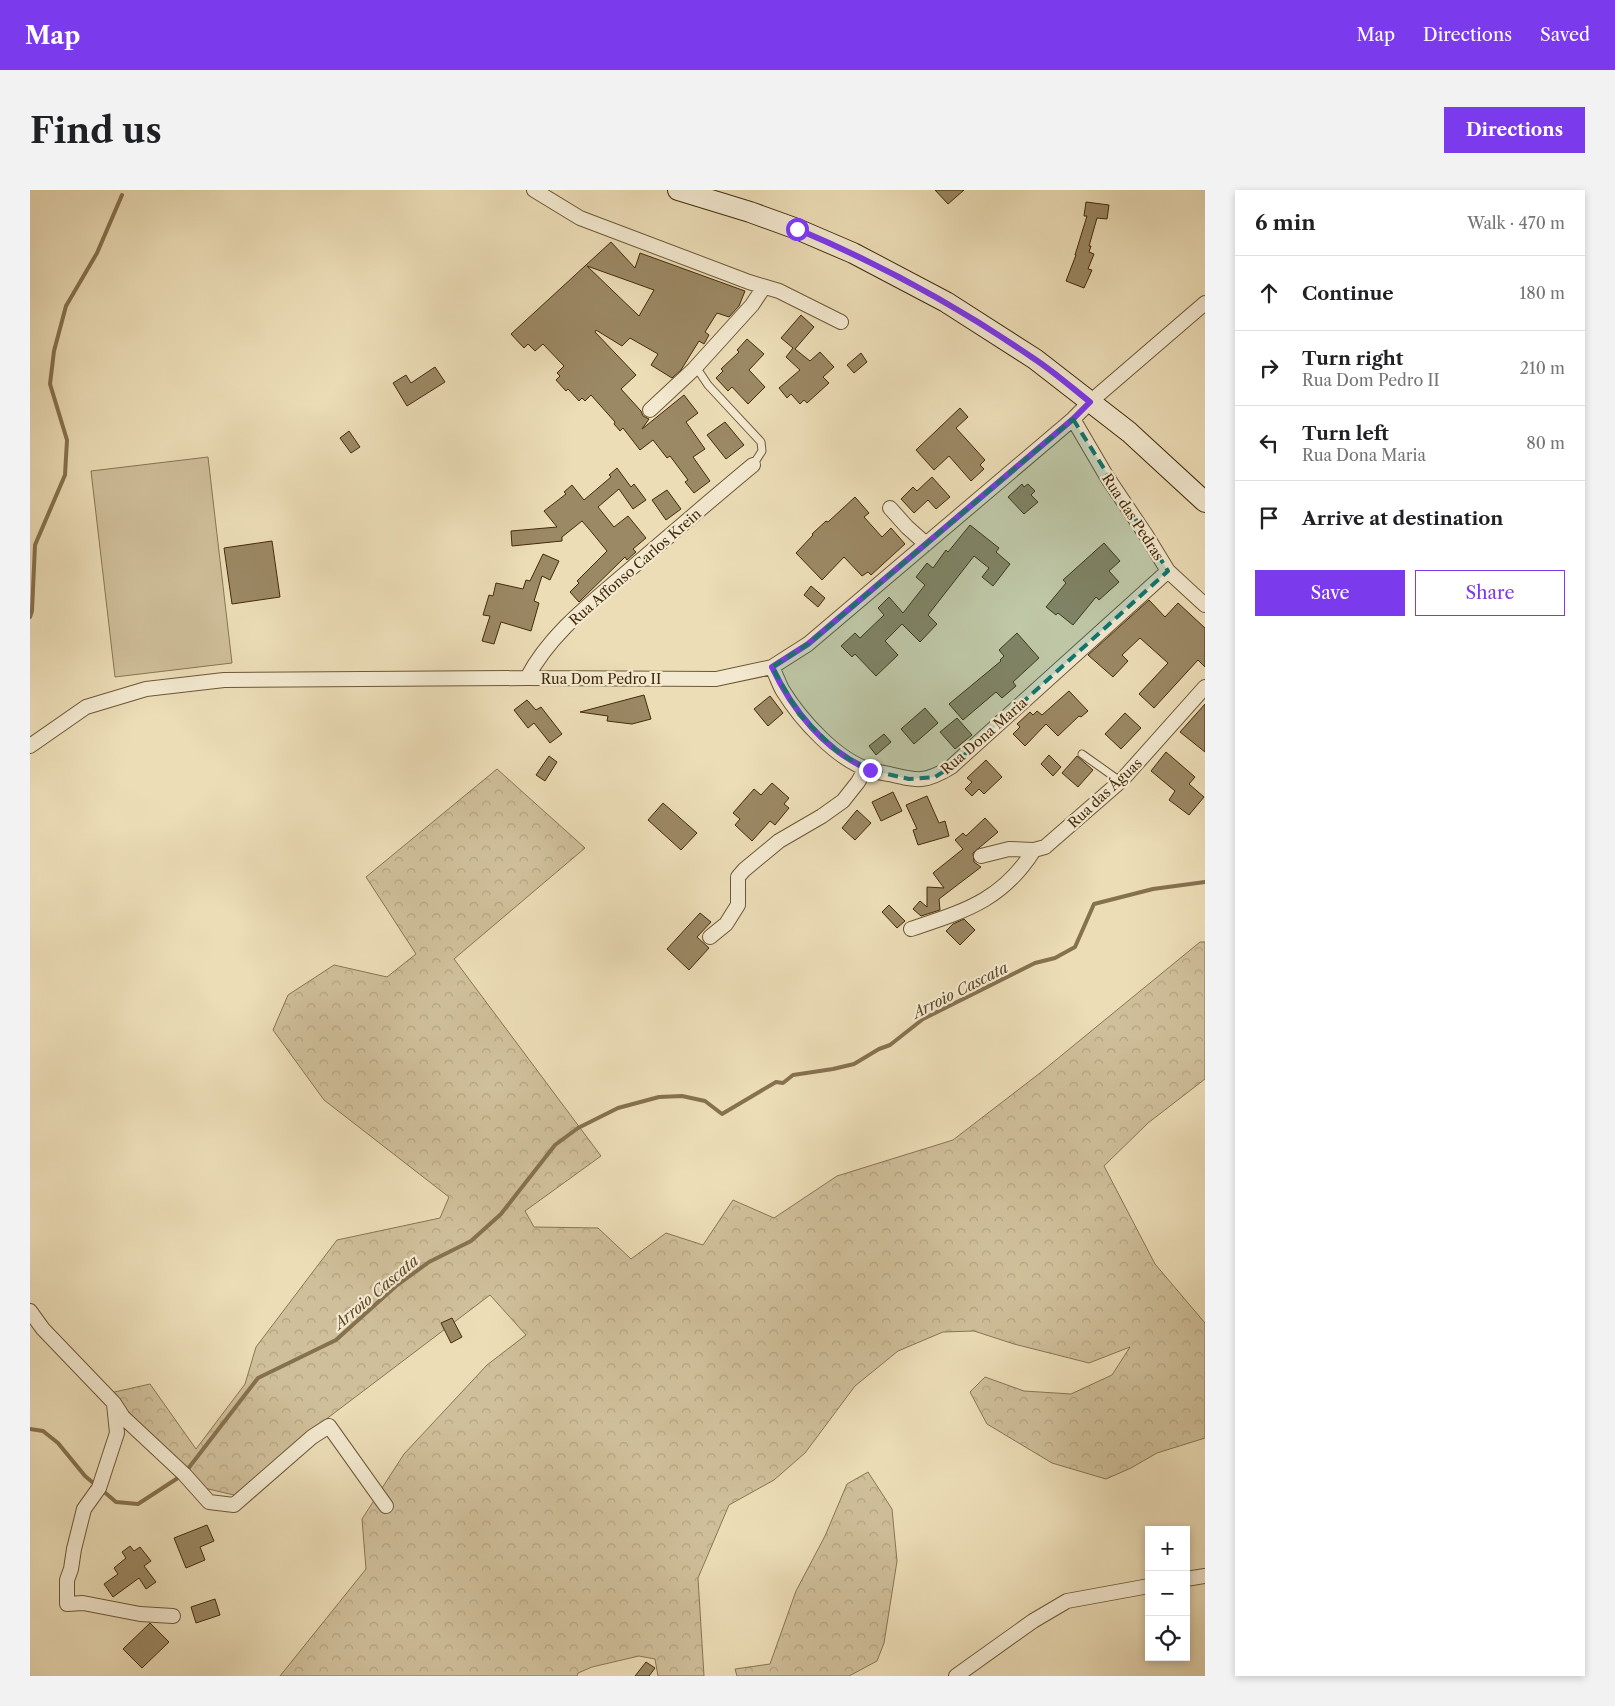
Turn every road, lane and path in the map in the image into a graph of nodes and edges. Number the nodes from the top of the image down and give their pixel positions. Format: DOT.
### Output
graph roads {
  1 [pos="534,190"];
  2 [pos="678,190"];
  3 [pos="764,287"];
  4 [pos="1205,303"];
  5 [pos="841,322"];
  6 [pos="694,369"];
  7 [pos="1090,402"];
  8 [pos="650,410"];
  9 [pos="1073,419"];
  10 [pos="753,464"];
  11 [pos="1205,502"];
  12 [pos="890,508"];
  13 [pos="926,544"];
  14 [pos="1168,571"];
  15 [pos="1205,605"];
  16 [pos="772,667"];
  17 [pos="527,678"];
  18 [pos="1205,687"];
  19 [pos="30,746"];
  20 [pos="1082,754"];
  21 [pos="866,768"];
  22 [pos="1120,781"];
  23 [pos="1034,850"];
  24 [pos="981,856"];
  25 [pos="911,929"];
  26 [pos="710,937"];
  27 [pos="30,1312"];
  28 [pos="114,1403"];
  29 [pos="386,1506"];
  30 [pos="1205,1576"];
  31 [pos="1190,1578"];
  32 [pos="1145,1587"];
  33 [pos="173,1616"];
  34 [pos="956,1676"];
  1 -- 3 [label="street"];
  2 -- 7 [label="main road"];
  3 -- 5 [label="street"];
  3 -- 6 [label="street"];
  4 -- 7 [label="street, Rua Dom Pedro II"];
  6 -- 8 [label="street"];
  6 -- 10 [label="lane"];
  7 -- 9 [label="street, Rua Dom Pedro II"];
  7 -- 11 [label="main road"];
  9 -- 13 [label="street, Rua Dom Pedro II"];
  9 -- 14 [label="street, Rua das Pedras"];
  10 -- 17 [label="street, Rua Affonso Carlos Krein"];
  12 -- 13 [label="street"];
  13 -- 16 [label="street, Rua Dom Pedro II"];
  14 -- 15 [label="street, Rua das Pedras"];
  14 -- 21 [label="street, Rua Dona Maria"];
  16 -- 17 [label="street, Rua Dom Pedro II"];
  16 -- 21 [label="street, Rua Dona Maria"];
  17 -- 19 [label="street, Rua Dom Pedro II"];
  18 -- 22 [label="street, Rua das Águas"];
  20 -- 22 [label="lane"];
  21 -- 26 [label="street"];
  22 -- 23 [label="street, Rua das Águas"];
  23 -- 24 [label="street"];
  23 -- 25 [label="street"];
  27 -- 28 [label="street"];
  28 -- 29 [label="street"];
  28 -- 33 [label="street"];
  30 -- 31 [label="street"];
  32 -- 34 [label="street"];
}
